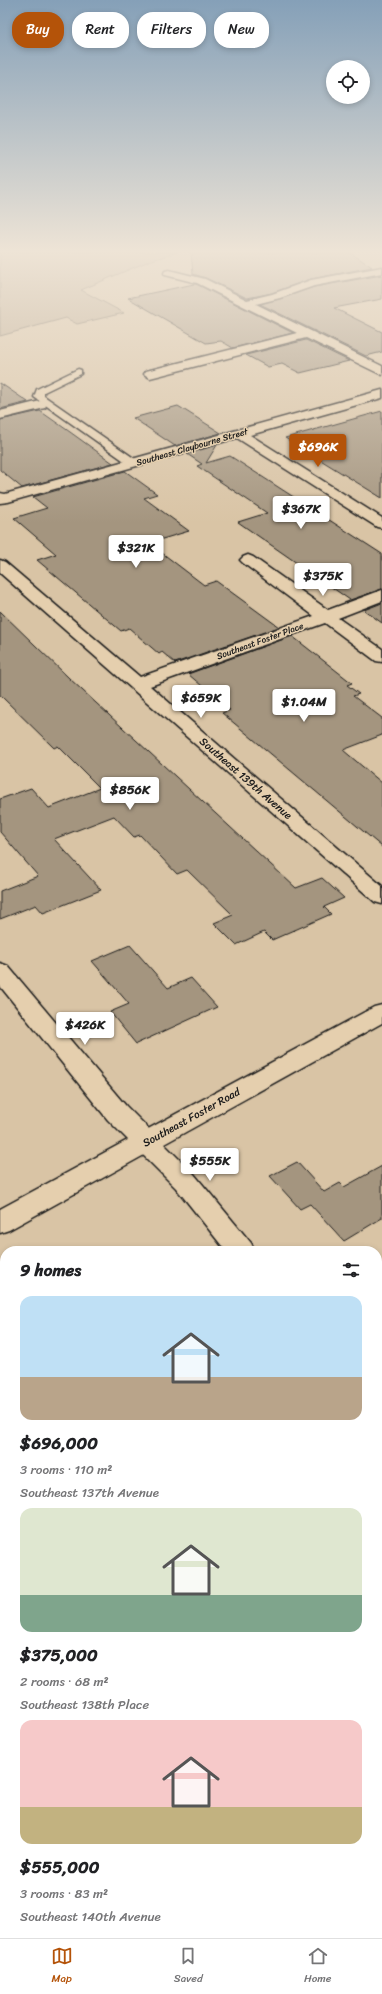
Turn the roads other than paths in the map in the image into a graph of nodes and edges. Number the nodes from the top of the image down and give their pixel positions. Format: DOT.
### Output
graph roads {
  1 [pos="275,342"];
  2 [pos="325,342"];
  3 [pos="382,370"];
  4 [pos="78,372"];
  5 [pos="150,374"];
  6 [pos="382,394"];
  7 [pos="40,405"];
  8 [pos="0,415"];
  9 [pos="240,434"];
  10 [pos="134,463"];
  11 [pos="1,498"];
  12 [pos="382,524"];
  13 [pos="248,560"];
  14 [pos="0,566"];
  15 [pos="382,595"];
  16 [pos="326,617"];
  17 [pos="382,657"];
  18 [pos="138,684"];
  19 [pos="382,897"];
  20 [pos="0,971"];
  21 [pos="382,1013"];
  22 [pos="146,1142"];
  23 [pos="0,1222"];
  24 [pos="238,1246"];
  1 -- 5 [label="street"];
  2 -- 3 [label="street"];
  4 -- 10 [label="lane"];
  6 -- 9 [label="street, Southeast Claybourne Street"];
  7 -- 8 [label="street"];
  9 -- 10 [label="street, Southeast Claybourne Street"];
  9 -- 12 [label="street"];
  10 -- 11 [label="street, Southeast Claybourne Street"];
  13 -- 16 [label="street"];
  14 -- 18 [label="street, Southeast 139th Avenue"];
  15 -- 16 [label="street, Southeast Foster Place"];
  16 -- 17 [label="street"];
  16 -- 18 [label="street, Southeast Foster Place"];
  18 -- 19 [label="street, Southeast 139th Avenue"];
  20 -- 22 [label="street"];
  21 -- 22 [label="street, Southeast Foster Road"];
  22 -- 23 [label="street, Southeast Foster Road"];
  22 -- 24 [label="street"];
}
